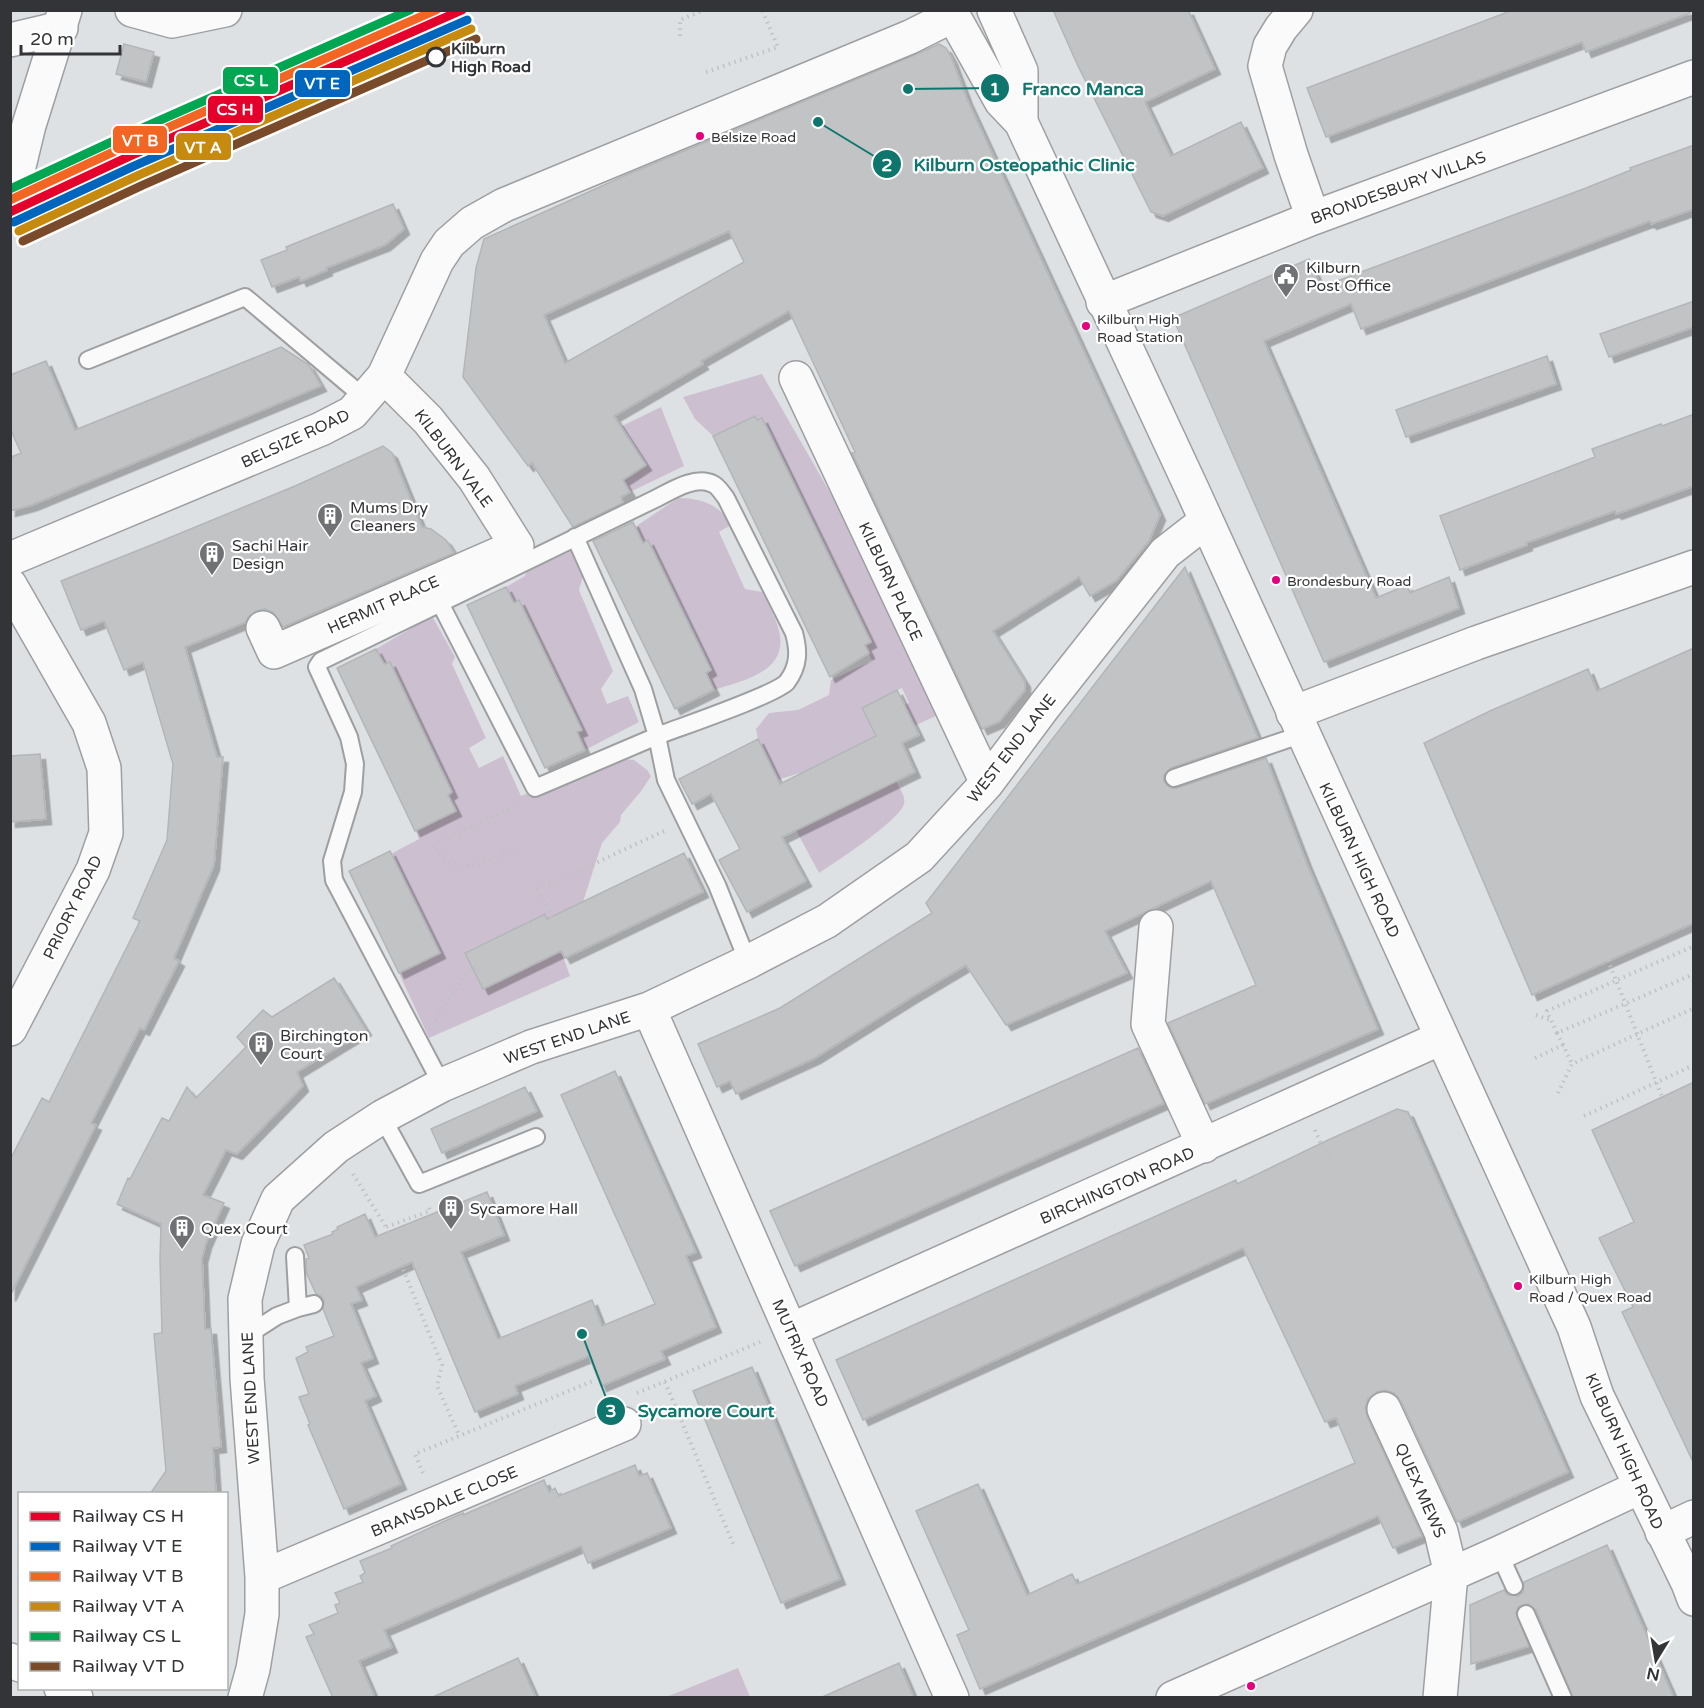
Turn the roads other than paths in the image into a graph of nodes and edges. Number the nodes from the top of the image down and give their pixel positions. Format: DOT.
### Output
graph roads {
  1 [pos="132,10"];
  2 [pos="225,10"];
  3 [pos="994,10"];
  4 [pos="1296,10"];
  5 [pos="953,12"];
  6 [pos="63,19"];
  7 [pos="10,40"];
  8 [pos="1694,77"];
  9 [pos="1021,122"];
  10 [pos="10,203"];
  11 [pos="1313,218"];
  12 [pos="1103,302"];
  13 [pos="88,360"];
  14 [pos="796,378"];
  15 [pos="375,387"];
  16 [pos="1206,521"];
  17 [pos="575,537"];
  18 [pos="517,546"];
  19 [pos="10,559"];
  20 [pos="1694,567"];
  21 [pos="10,585"];
  22 [pos="440,603"];
  23 [pos="262,628"];
  24 [pos="1298,723"];
  25 [pos="657,736"];
  26 [pos="1174,778"];
  27 [pos="987,783"];
  28 [pos="1156,927"];
  29 [pos="748,962"];
  30 [pos="649,1009"];
  31 [pos="10,1029"];
  32 [pos="1441,1038"];
  33 [pos="442,1085"];
  34 [pos="382,1117"];
  35 [pos="536,1137"];
  36 [pos="1204,1146"];
  37 [pos="295,1256"];
  38 [pos="314,1304"];
  39 [pos="298,1308"];
  40 [pos="791,1330"];
  41 [pos="246,1336"];
  42 [pos="1384,1409"];
  43 [pos="624,1424"];
  44 [pos="1640,1487"];
  45 [pos="1694,1517"];
  46 [pos="1662,1532"];
  47 [pos="1499,1553"];
  48 [pos="1451,1574"];
  49 [pos="262,1577"];
  50 [pos="1514,1586"];
  51 [pos="1694,1599"];
  52 [pos="1526,1614"];
  53 [pos="63,1690"];
  54 [pos="76,1698"];
  55 [pos="245,1698"];
  56 [pos="952,1698"];
  57 [pos="1173,1698"];
  58 [pos="1440,1698"];
  59 [pos="1563,1698"];
  1 -- 2 [label="street"];
  3 -- 9 [label="street, KILBURN HIGH ROAD"];
  4 -- 11 [label="street"];
  5 -- 9 [label="street, KILBURN HIGH ROAD"];
  5 -- 15 [label="street, BELSIZE ROAD"];
  6 -- 7 [label="street"];
  6 -- 10 [label="street"];
  8 -- 11 [label="street, BRONDESBURY VILLAS"];
  9 -- 12 [label="street, KILBURN HIGH ROAD"];
  11 -- 12 [label="street, BRONDESBURY VILLAS"];
  12 -- 16 [label="street, KILBURN HIGH ROAD"];
  13 -- 15 [label="lane"];
  14 -- 27 [label="street, KILBURN PLACE"];
  15 -- 18 [label="street, KILBURN VALE"];
  15 -- 19 [label="street, BELSIZE ROAD"];
  16 -- 24 [label="street, KILBURN HIGH ROAD"];
  16 -- 27 [label="street, WEST END LANE"];
  17 -- 22 [label="lane"];
  17 -- 25 [label="lane"];
  17 -- 25 [label="lane"];
  18 -- 23 [label="street, HERMIT PLACE"];
  20 -- 24 [label="street"];
  21 -- 31 [label="street, PRIORY ROAD"];
  22 -- 25 [label="lane"];
  22 -- 33 [label="lane"];
  24 -- 26 [label="lane"];
  24 -- 32 [label="street, KILBURN HIGH ROAD"];
  25 -- 29 [label="lane"];
  27 -- 29 [label="street, WEST END LANE"];
  28 -- 36 [label="street"];
  29 -- 30 [label="street, WEST END LANE"];
  30 -- 33 [label="street, WEST END LANE"];
  30 -- 40 [label="street, MUTRIX ROAD"];
  32 -- 36 [label="street, BIRCHINGTON ROAD"];
  32 -- 44 [label="street, KILBURN HIGH ROAD"];
  33 -- 34 [label="street, WEST END LANE"];
  34 -- 35 [label="lane"];
  34 -- 41 [label="street, WEST END LANE"];
  36 -- 40 [label="street, BIRCHINGTON ROAD"];
  37 -- 39 [label="lane"];
  38 -- 39 [label="lane"];
  39 -- 41 [label="lane"];
  40 -- 56 [label="street, MUTRIX ROAD"];
  41 -- 49 [label="street, WEST END LANE"];
  42 -- 48 [label="street, QUEX MEWS"];
  43 -- 49 [label="street, BRANSDALE CLOSE"];
  44 -- 46 [label="street, KILBURN HIGH ROAD"];
  44 -- 47 [label="street"];
  45 -- 46 [label="street"];
  46 -- 51 [label="street, KILBURN HIGH ROAD"];
  47 -- 48 [label="street"];
  47 -- 50 [label="lane"];
  48 -- 57 [label="street"];
  48 -- 58 [label="street, QUEX MEWS"];
  49 -- 55 [label="street, WEST END LANE"];
  52 -- 59 [label="lane"];
  53 -- 54 [label="street"];
}
